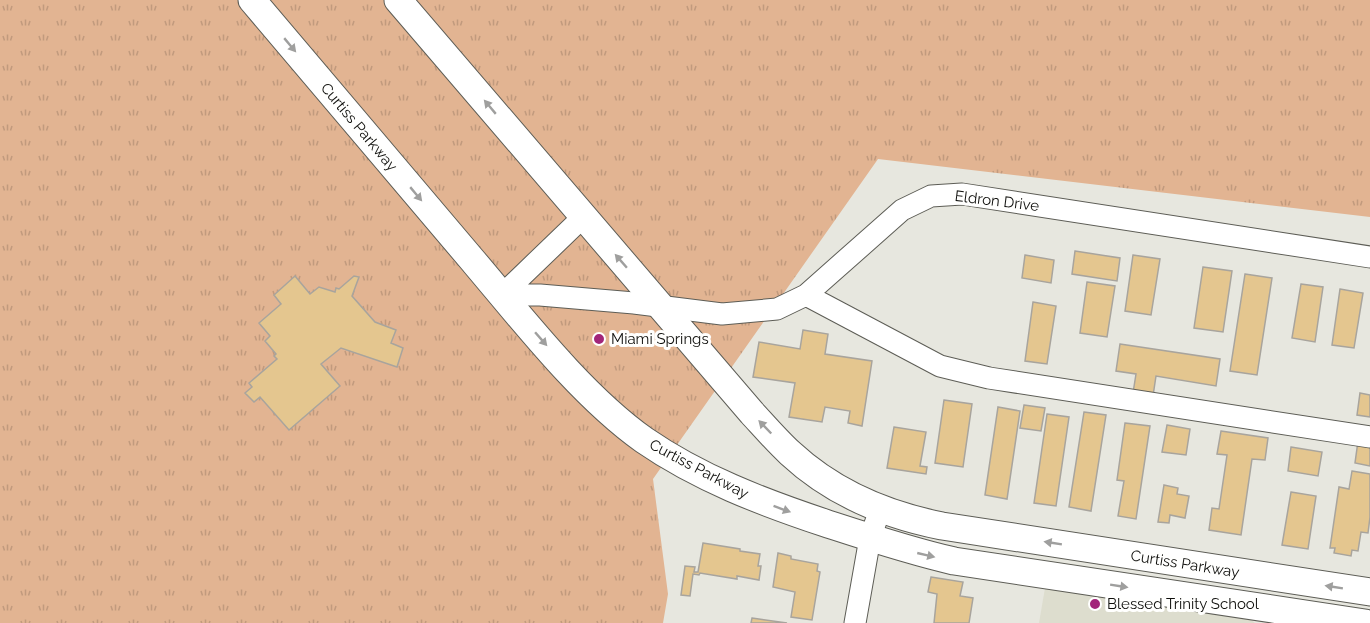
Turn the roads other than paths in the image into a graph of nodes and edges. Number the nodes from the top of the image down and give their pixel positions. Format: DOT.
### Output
graph roads {
  1 [pos="252,0"];
  2 [pos="398,0"];
  3 [pos="583,217"];
  4 [pos="1370,256"];
  5 [pos="502,295"];
  6 [pos="806,295"];
  7 [pos="659,306"];
  8 [pos="1370,436"];
  9 [pos="880,510"];
  10 [pos="870,538"];
  11 [pos="1298,581"];
  12 [pos="1370,592"];
  13 [pos="1291,618"];
  14 [pos="855,623"];
  15 [pos="1365,623"];
  1 -- 5 [label="main road, Curtiss Parkway, one-way"];
  3 -- 2 [label="main road, Curtiss Parkway, one-way"];
  3 -- 5 [label="street"];
  7 -- 3 [label="main road, Curtiss Parkway, one-way"];
  4 -- 6 [label="street, Eldron Drive"];
  5 -- 7 [label="street, Eldron Drive"];
  5 -- 10 [label="main road, Curtiss Parkway, one-way"];
  6 -- 7 [label="street, Eldron Drive"];
  6 -- 8 [label="street"];
  9 -- 7 [label="main road, Curtiss Parkway, one-way"];
  9 -- 10 [label="street"];
  11 -- 9 [label="main road, Curtiss Parkway, one-way"];
  10 -- 13 [label="main road, Curtiss Parkway, one-way"];
  10 -- 14 [label="street"];
  12 -- 11 [label="main road, Curtiss Parkway, one-way"];
  11 -- 13 [label="street"];
  13 -- 15 [label="main road, Curtiss Parkway"];
}
